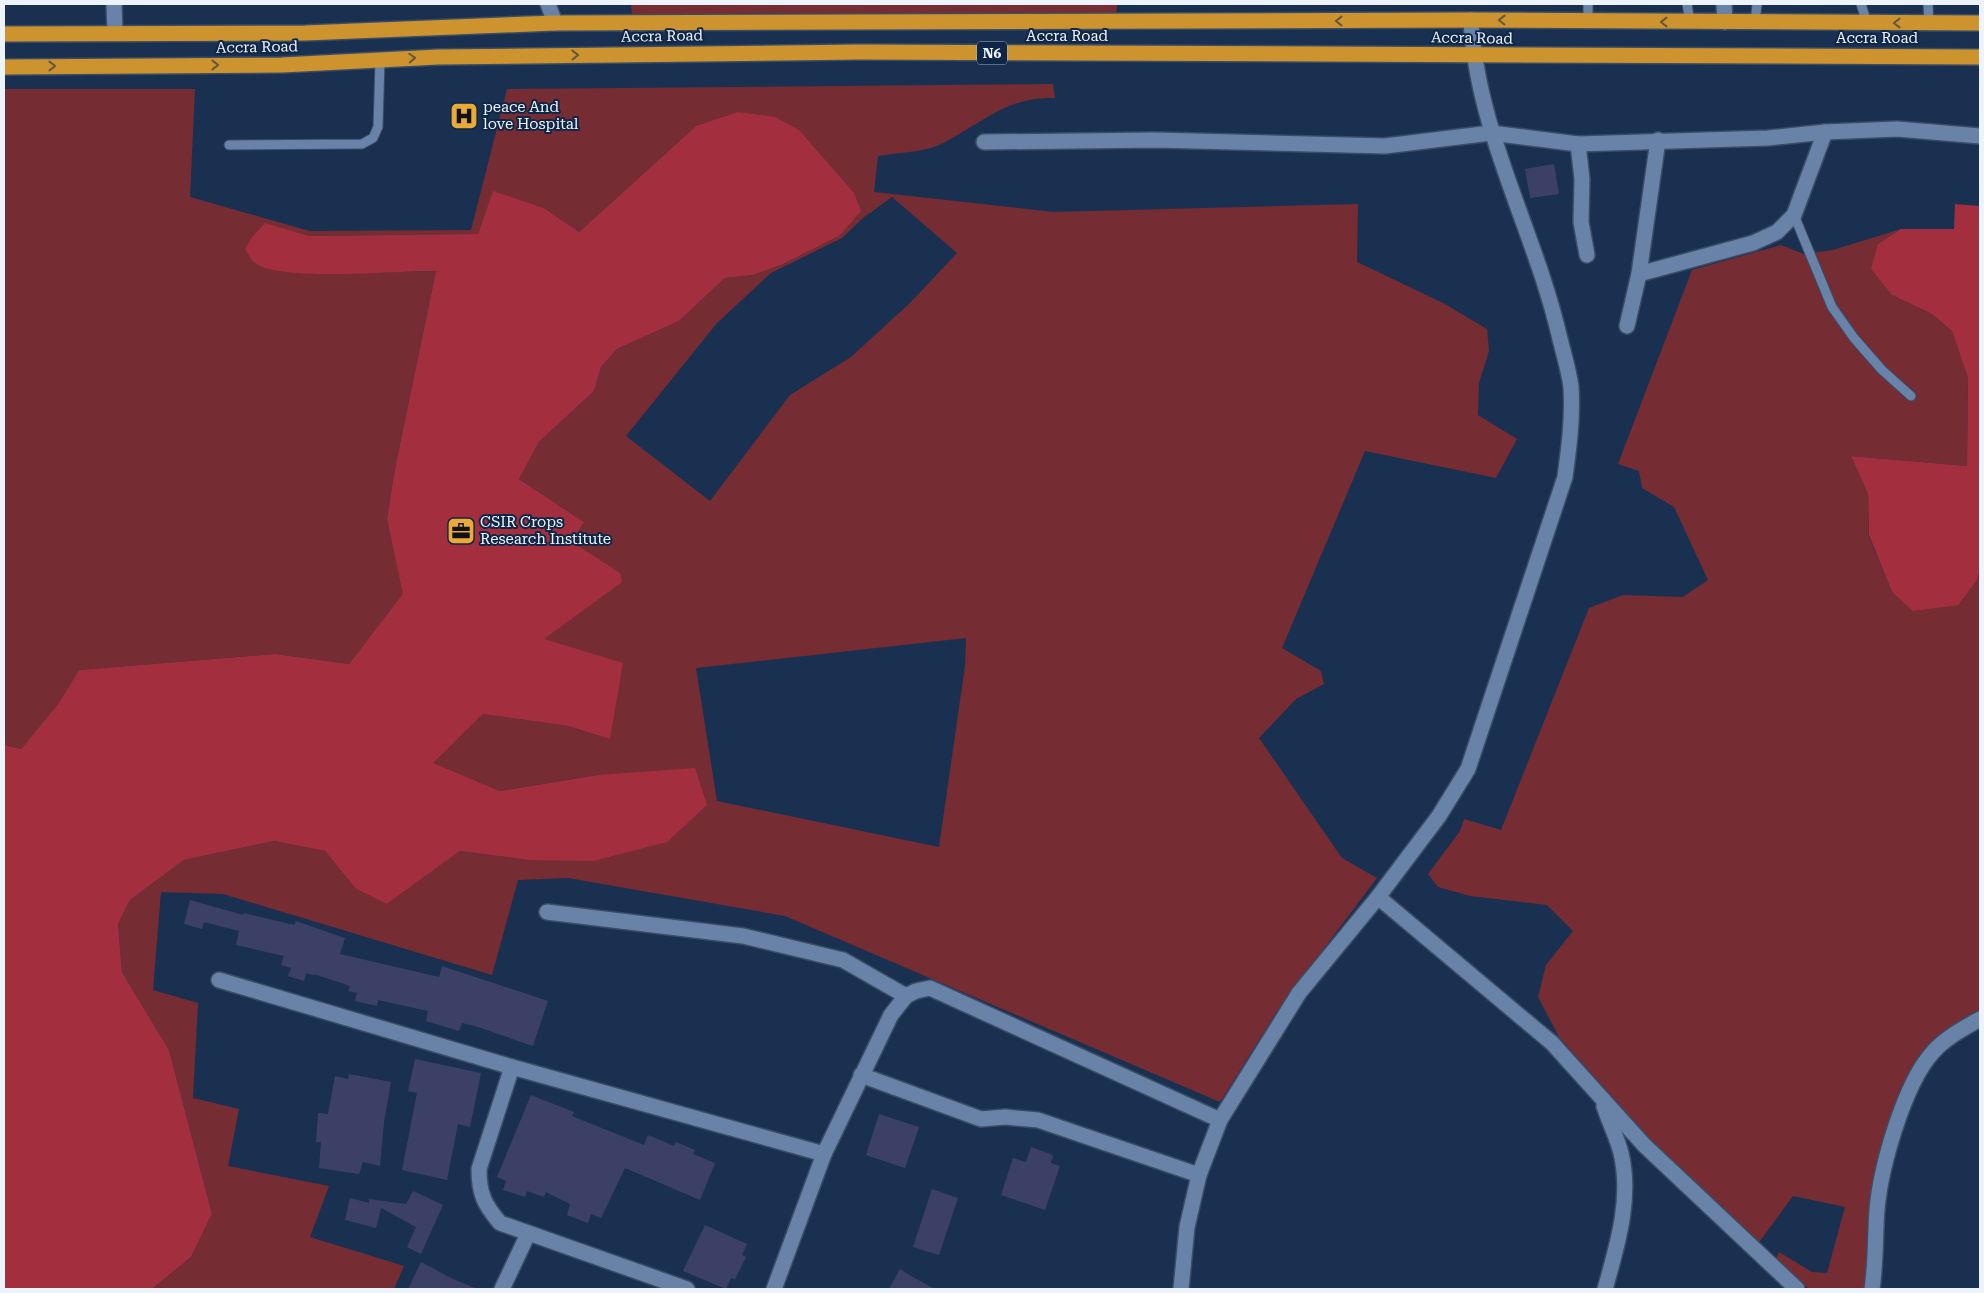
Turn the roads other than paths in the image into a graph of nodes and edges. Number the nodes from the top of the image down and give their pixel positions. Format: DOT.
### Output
graph roads {
  1 [pos="114,4"];
  2 [pos="548,4"];
  3 [pos="1588,4"];
  4 [pos="1687,4"];
  5 [pos="1724,4"];
  6 [pos="1757,4"];
  7 [pos="1861,4"];
  8 [pos="1928,4"];
  9 [pos="1471,20"];
  10 [pos="1588,21"];
  11 [pos="555,22"];
  12 [pos="1690,22"];
  13 [pos="1725,22"];
  14 [pos="1754,22"];
  15 [pos="1867,23"];
  16 [pos="1929,23"];
  17 [pos="1980,23"];
  18 [pos="114,33"];
  19 [pos="4,34"];
  20 [pos="1473,56"];
  21 [pos="1980,57"];
  22 [pos="380,60"];
  23 [pos="4,67"];
  24 [pos="1825,132"];
  25 [pos="1491,133"];
  26 [pos="1980,136"];
  27 [pos="1658,140"];
  28 [pos="984,142"];
  29 [pos="1578,144"];
  30 [pos="229,145"];
  31 [pos="1794,215"];
  32 [pos="1587,255"];
  33 [pos="1639,274"];
  34 [pos="1627,326"];
  35 [pos="1911,396"];
  36 [pos="1378,897"];
  37 [pos="547,912"];
  38 [pos="219,980"];
  39 [pos="906,996"];
  40 [pos="1980,1019"];
  41 [pos="512,1067"];
  42 [pos="861,1075"];
  43 [pos="1601,1099"];
  44 [pos="1220,1120"];
  45 [pos="824,1154"];
  46 [pos="1199,1175"];
  47 [pos="528,1234"];
  48 [pos="502,1289"];
  49 [pos="687,1289"];
  50 [pos="774,1289"];
  51 [pos="1180,1289"];
  52 [pos="1604,1289"];
  53 [pos="1797,1289"];
  54 [pos="1872,1289"];
  1 -- 18 [label="street"];
  2 -- 11 [label="street"];
  3 -- 10 [label="lane"];
  4 -- 12 [label="lane"];
  5 -- 13 [label="street"];
  6 -- 14 [label="lane"];
  7 -- 15 [label="lane"];
  8 -- 16 [label="lane"];
  10 -- 9 [label="highway, Accra Road / N6, one-way"];
  9 -- 11 [label="highway, Accra Road / N6, one-way"];
  9 -- 20 [label="street"];
  12 -- 10 [label="highway, Accra Road / N6, one-way"];
  11 -- 18 [label="highway, Accra Road / N6"];
  12 -- 13 [label="highway, Accra Road / N6"];
  13 -- 14 [label="highway, Accra Road / N6"];
  14 -- 15 [label="highway, Accra Road / N6"];
  16 -- 15 [label="highway, Accra Road / N6, one-way"];
  16 -- 17 [label="highway, Accra Road / N6"];
  18 -- 19 [label="highway, Accra Road / N6"];
  20 -- 21 [label="highway, Accra Road / N6"];
  22 -- 20 [label="highway, Accra Road / N6, one-way"];
  20 -- 25 [label="street"];
  23 -- 22 [label="highway, Accra Road / N6, one-way"];
  22 -- 30 [label="lane"];
  24 -- 26 [label="street"];
  24 -- 27 [label="street"];
  24 -- 31 [label="street"];
  25 -- 28 [label="street"];
  25 -- 29 [label="street"];
  25 -- 36 [label="street"];
  27 -- 29 [label="street"];
  27 -- 33 [label="street"];
  29 -- 32 [label="street"];
  31 -- 33 [label="street"];
  31 -- 35 [label="lane"];
  33 -- 34 [label="street"];
  36 -- 43 [label="street"];
  36 -- 44 [label="street"];
  37 -- 39 [label="street"];
  38 -- 41 [label="street"];
  39 -- 42 [label="street"];
  39 -- 44 [label="street"];
  40 -- 54 [label="street"];
  41 -- 45 [label="street"];
  41 -- 47 [label="street"];
  42 -- 45 [label="street"];
  42 -- 46 [label="street"];
  43 -- 52 [label="street"];
  43 -- 53 [label="street"];
  44 -- 46 [label="street"];
  45 -- 50 [label="street"];
  46 -- 51 [label="street"];
  47 -- 48 [label="street"];
  47 -- 49 [label="street"];
}
